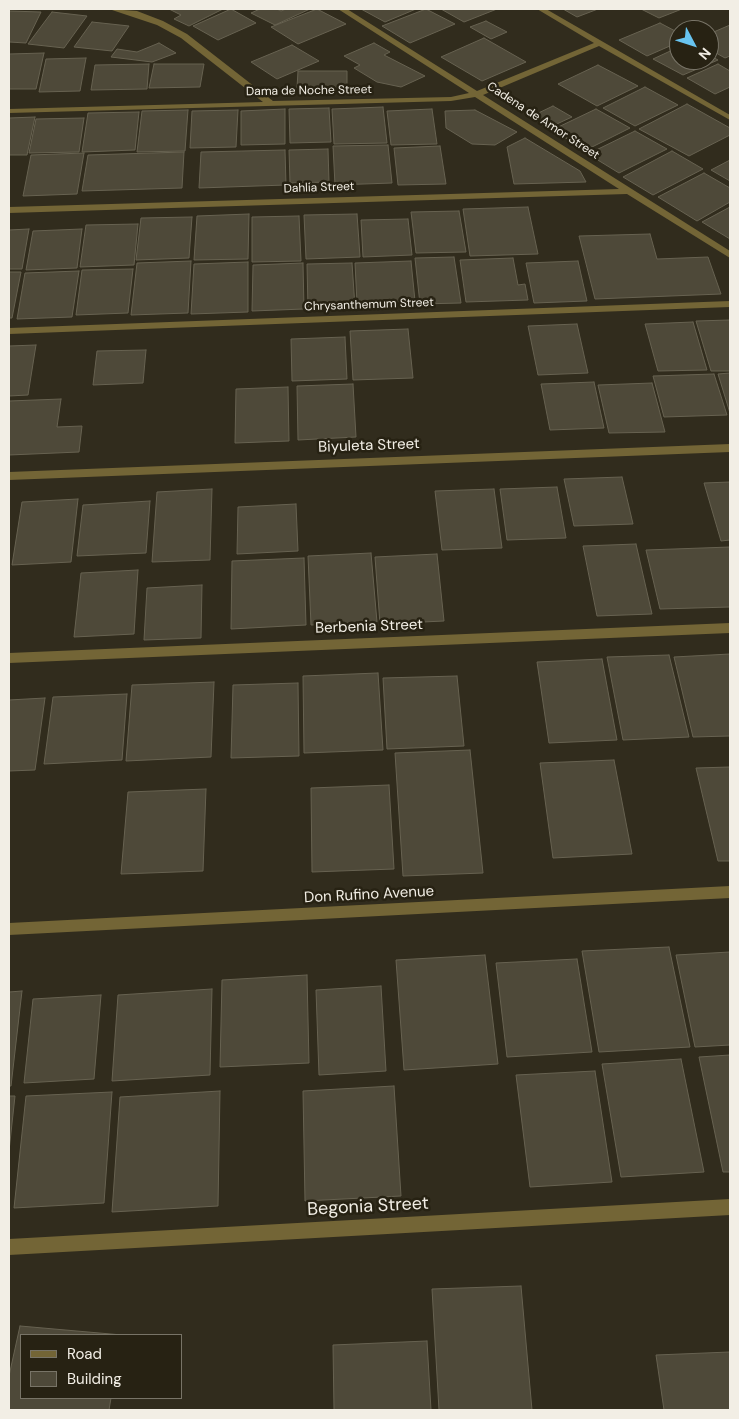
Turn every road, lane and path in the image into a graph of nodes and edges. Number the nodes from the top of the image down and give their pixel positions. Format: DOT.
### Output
graph roads {
  1 [pos="114,9"];
  2 [pos="342,9"];
  3 [pos="541,9"];
  4 [pos="600,43"];
  5 [pos="478,94"];
  6 [pos="270,103"];
  7 [pos="9,111"];
  8 [pos="730,118"];
  9 [pos="630,191"];
  10 [pos="9,210"];
  11 [pos="730,255"];
  12 [pos="730,304"];
  13 [pos="9,331"];
  14 [pos="730,448"];
  15 [pos="9,476"];
  16 [pos="730,628"];
  17 [pos="9,658"];
  18 [pos="730,892"];
  19 [pos="9,929"];
  20 [pos="730,1207"];
  21 [pos="9,1247"];
  1 -- 6 [label="street"];
  2 -- 5 [label="street, Cadena de Amor Street"];
  3 -- 4 [label="street"];
  4 -- 5 [label="street, Dama de Noche Street"];
  4 -- 8 [label="street"];
  5 -- 6 [label="street, Dama de Noche Street"];
  5 -- 9 [label="street, Cadena de Amor Street"];
  6 -- 7 [label="street, Dama de Noche Street"];
  9 -- 10 [label="street, Dahlia Street"];
  9 -- 11 [label="street, Cadena de Amor Street"];
  12 -- 13 [label="street, Chrysanthemum Street"];
  14 -- 15 [label="street, Biyuleta Street"];
  16 -- 17 [label="street, Berbenia Street"];
  18 -- 19 [label="street, Don Rufino Avenue"];
  20 -- 21 [label="street, Begonia Street"];
}
